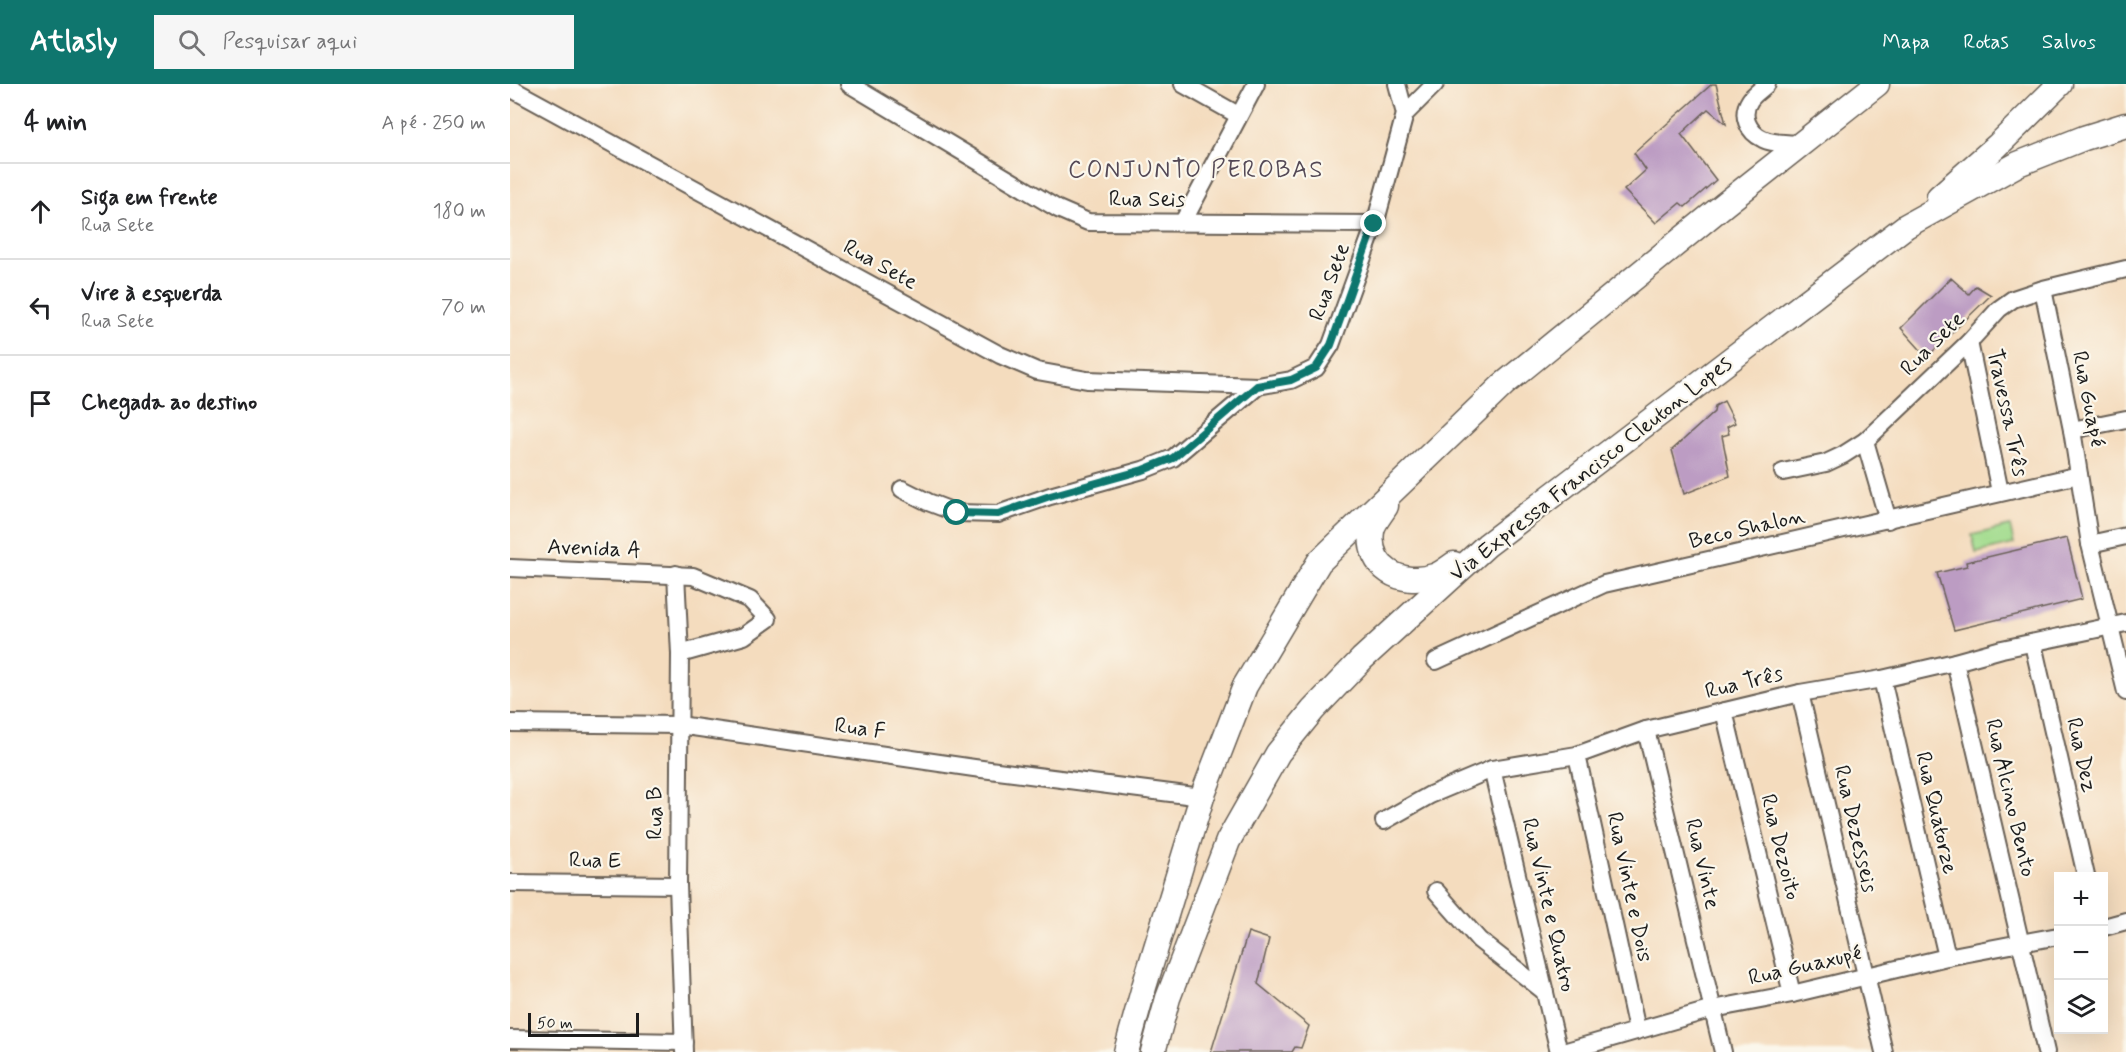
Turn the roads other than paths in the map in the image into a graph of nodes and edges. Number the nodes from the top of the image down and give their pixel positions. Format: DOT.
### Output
graph roads {
  1 [pos="849,84"];
  2 [pos="1183,84"];
  3 [pos="1256,84"];
  4 [pos="1397,84"];
  5 [pos="1435,84"];
  6 [pos="1767,84"];
  7 [pos="1877,84"];
  8 [pos="2060,84"];
  9 [pos="510,88"];
  10 [pos="1405,114"];
  11 [pos="1238,115"];
  12 [pos="2126,125"];
  13 [pos="1800,144"];
  14 [pos="1183,222"];
  15 [pos="1374,224"];
  16 [pos="1906,226"];
  17 [pos="2126,268"];
  18 [pos="2043,289"];
  19 [pos="1969,342"];
  20 [pos="1257,386"];
  21 [pos="2126,419"];
  22 [pos="2072,430"];
  23 [pos="1865,441"];
  24 [pos="1783,472"];
  25 [pos="2079,475"];
  26 [pos="1398,486"];
  27 [pos="902,489"];
  28 [pos="2000,492"];
  29 [pos="1888,520"];
  30 [pos="2126,536"];
  31 [pos="2090,544"];
  32 [pos="1487,545"];
  33 [pos="510,568"];
  34 [pos="676,574"];
  35 [pos="2118,625"];
  36 [pos="2033,644"];
  37 [pos="680,654"];
  38 [pos="1436,662"];
  39 [pos="1955,662"];
  40 [pos="1882,679"];
  41 [pos="2126,692"];
  42 [pos="1800,693"];
  43 [pos="1724,711"];
  44 [pos="510,723"];
  45 [pos="679,725"];
  46 [pos="1647,730"];
  47 [pos="1577,755"];
  48 [pos="1492,769"];
  49 [pos="1202,797"];
  50 [pos="1384,821"];
  51 [pos="2085,872"];
  52 [pos="510,883"];
  53 [pos="678,885"];
  54 [pos="1436,891"];
  55 [pos="2126,921"];
  56 [pos="2107,926"];
  57 [pos="2054,937"];
  58 [pos="2021,943"];
  59 [pos="1947,957"];
  60 [pos="1866,975"];
  61 [pos="1545,992"];
  62 [pos="1792,994"];
  63 [pos="1713,1009"];
  64 [pos="1637,1030"];
  65 [pos="510,1039"];
  66 [pos="684,1047"];
  67 [pos="1126,1052"];
  68 [pos="1153,1052"];
  69 [pos="1559,1052"];
  70 [pos="1563,1052"];
  71 [pos="1723,1052"];
  72 [pos="1884,1052"];
  73 [pos="2046,1052"];
  1 -- 14 [label="street, Rua Seis"];
  2 -- 11 [label="street"];
  3 -- 11 [label="street"];
  4 -- 10 [label="street"];
  5 -- 10 [label="street, Rua Sete"];
  6 -- 13 [label="street"];
  7 -- 13 [label="highway"];
  8 -- 16 [label="highway"];
  9 -- 20 [label="street, Rua Sete"];
  10 -- 15 [label="street, Rua Sete"];
  11 -- 14 [label="street"];
  12 -- 16 [label="highway, Via Expressa Francisco Cleuton Lopes"];
  13 -- 26 [label="highway"];
  14 -- 15 [label="street, Rua Seis"];
  15 -- 20 [label="street, Rua Sete"];
  16 -- 32 [label="highway, Via Expressa Francisco Cleuton Lopes"];
  17 -- 18 [label="street, Rua Sete"];
  18 -- 19 [label="street, Rua Sete"];
  18 -- 22 [label="street, Rua Guapé"];
  19 -- 23 [label="street, Rua Sete"];
  19 -- 28 [label="street, Travessa Três"];
  20 -- 27 [label="street"];
  21 -- 22 [label="street"];
  22 -- 25 [label="street, Rua Guapé"];
  23 -- 24 [label="street, Rua Sete"];
  23 -- 29 [label="street"];
  25 -- 28 [label="street, Beco Shalon"];
  25 -- 31 [label="street, Rua Guapé"];
  26 -- 32 [label="highway"];
  26 -- 49 [label="highway"];
  28 -- 29 [label="street, Beco Shalon"];
  29 -- 38 [label="street, Beco Shalon"];
  30 -- 31 [label="street"];
  31 -- 35 [label="street, Rua Guapé"];
  32 -- 68 [label="highway, Via Expressa Francisco Cleuton Lopes"];
  33 -- 34 [label="street, Avenida A"];
  34 -- 37 [label="street, Rua B"];
  34 -- 37 [label="street, Avenida A"];
  35 -- 36 [label="street, Rua Três"];
  35 -- 41 [label="street, Rua Guapé"];
  36 -- 39 [label="street, Rua Três"];
  36 -- 51 [label="street, Rua Dez"];
  37 -- 45 [label="street, Rua B"];
  39 -- 40 [label="street, Rua Três"];
  39 -- 58 [label="street, Rua Alcino Bento"];
  40 -- 42 [label="street, Rua Três"];
  40 -- 59 [label="street, Rua Quatorze"];
  42 -- 43 [label="street, Rua Três"];
  42 -- 60 [label="street, Rua Dezesseis"];
  43 -- 46 [label="street, Rua Três"];
  43 -- 62 [label="street, Rua Dezoito"];
  44 -- 45 [label="street, Rua F"];
  45 -- 49 [label="street, Rua F"];
  45 -- 53 [label="street, Rua B"];
  46 -- 47 [label="street, Rua Três"];
  46 -- 63 [label="street, Rua Vinte"];
  47 -- 48 [label="street, Rua Três"];
  47 -- 64 [label="street, Rua Vinte e Dois"];
  48 -- 50 [label="street, Rua Três"];
  48 -- 61 [label="street, Rua Vinte e Quatro"];
  49 -- 67 [label="highway"];
  52 -- 53 [label="street, Rua E"];
  53 -- 66 [label="street, Rua B"];
  54 -- 61 [label="street"];
  55 -- 56 [label="street"];
  57 -- 58 [label="street, Rua Guaxupé"];
  58 -- 59 [label="street, Rua Guaxupé"];
  58 -- 73 [label="street, Rua Alcino Bento"];
  59 -- 60 [label="street, Rua Guaxupé"];
  60 -- 62 [label="street, Rua Guaxupé"];
  60 -- 72 [label="street, Rua Dezesseis"];
  61 -- 69 [label="street, Rua Vinte e Quatro"];
  62 -- 63 [label="street, Rua Guaxupé"];
  63 -- 64 [label="street, Rua Guaxupé"];
  63 -- 71 [label="street, Rua Vinte"];
  64 -- 70 [label="street, Rua Guaxupé"];
  65 -- 66 [label="street"];
}
